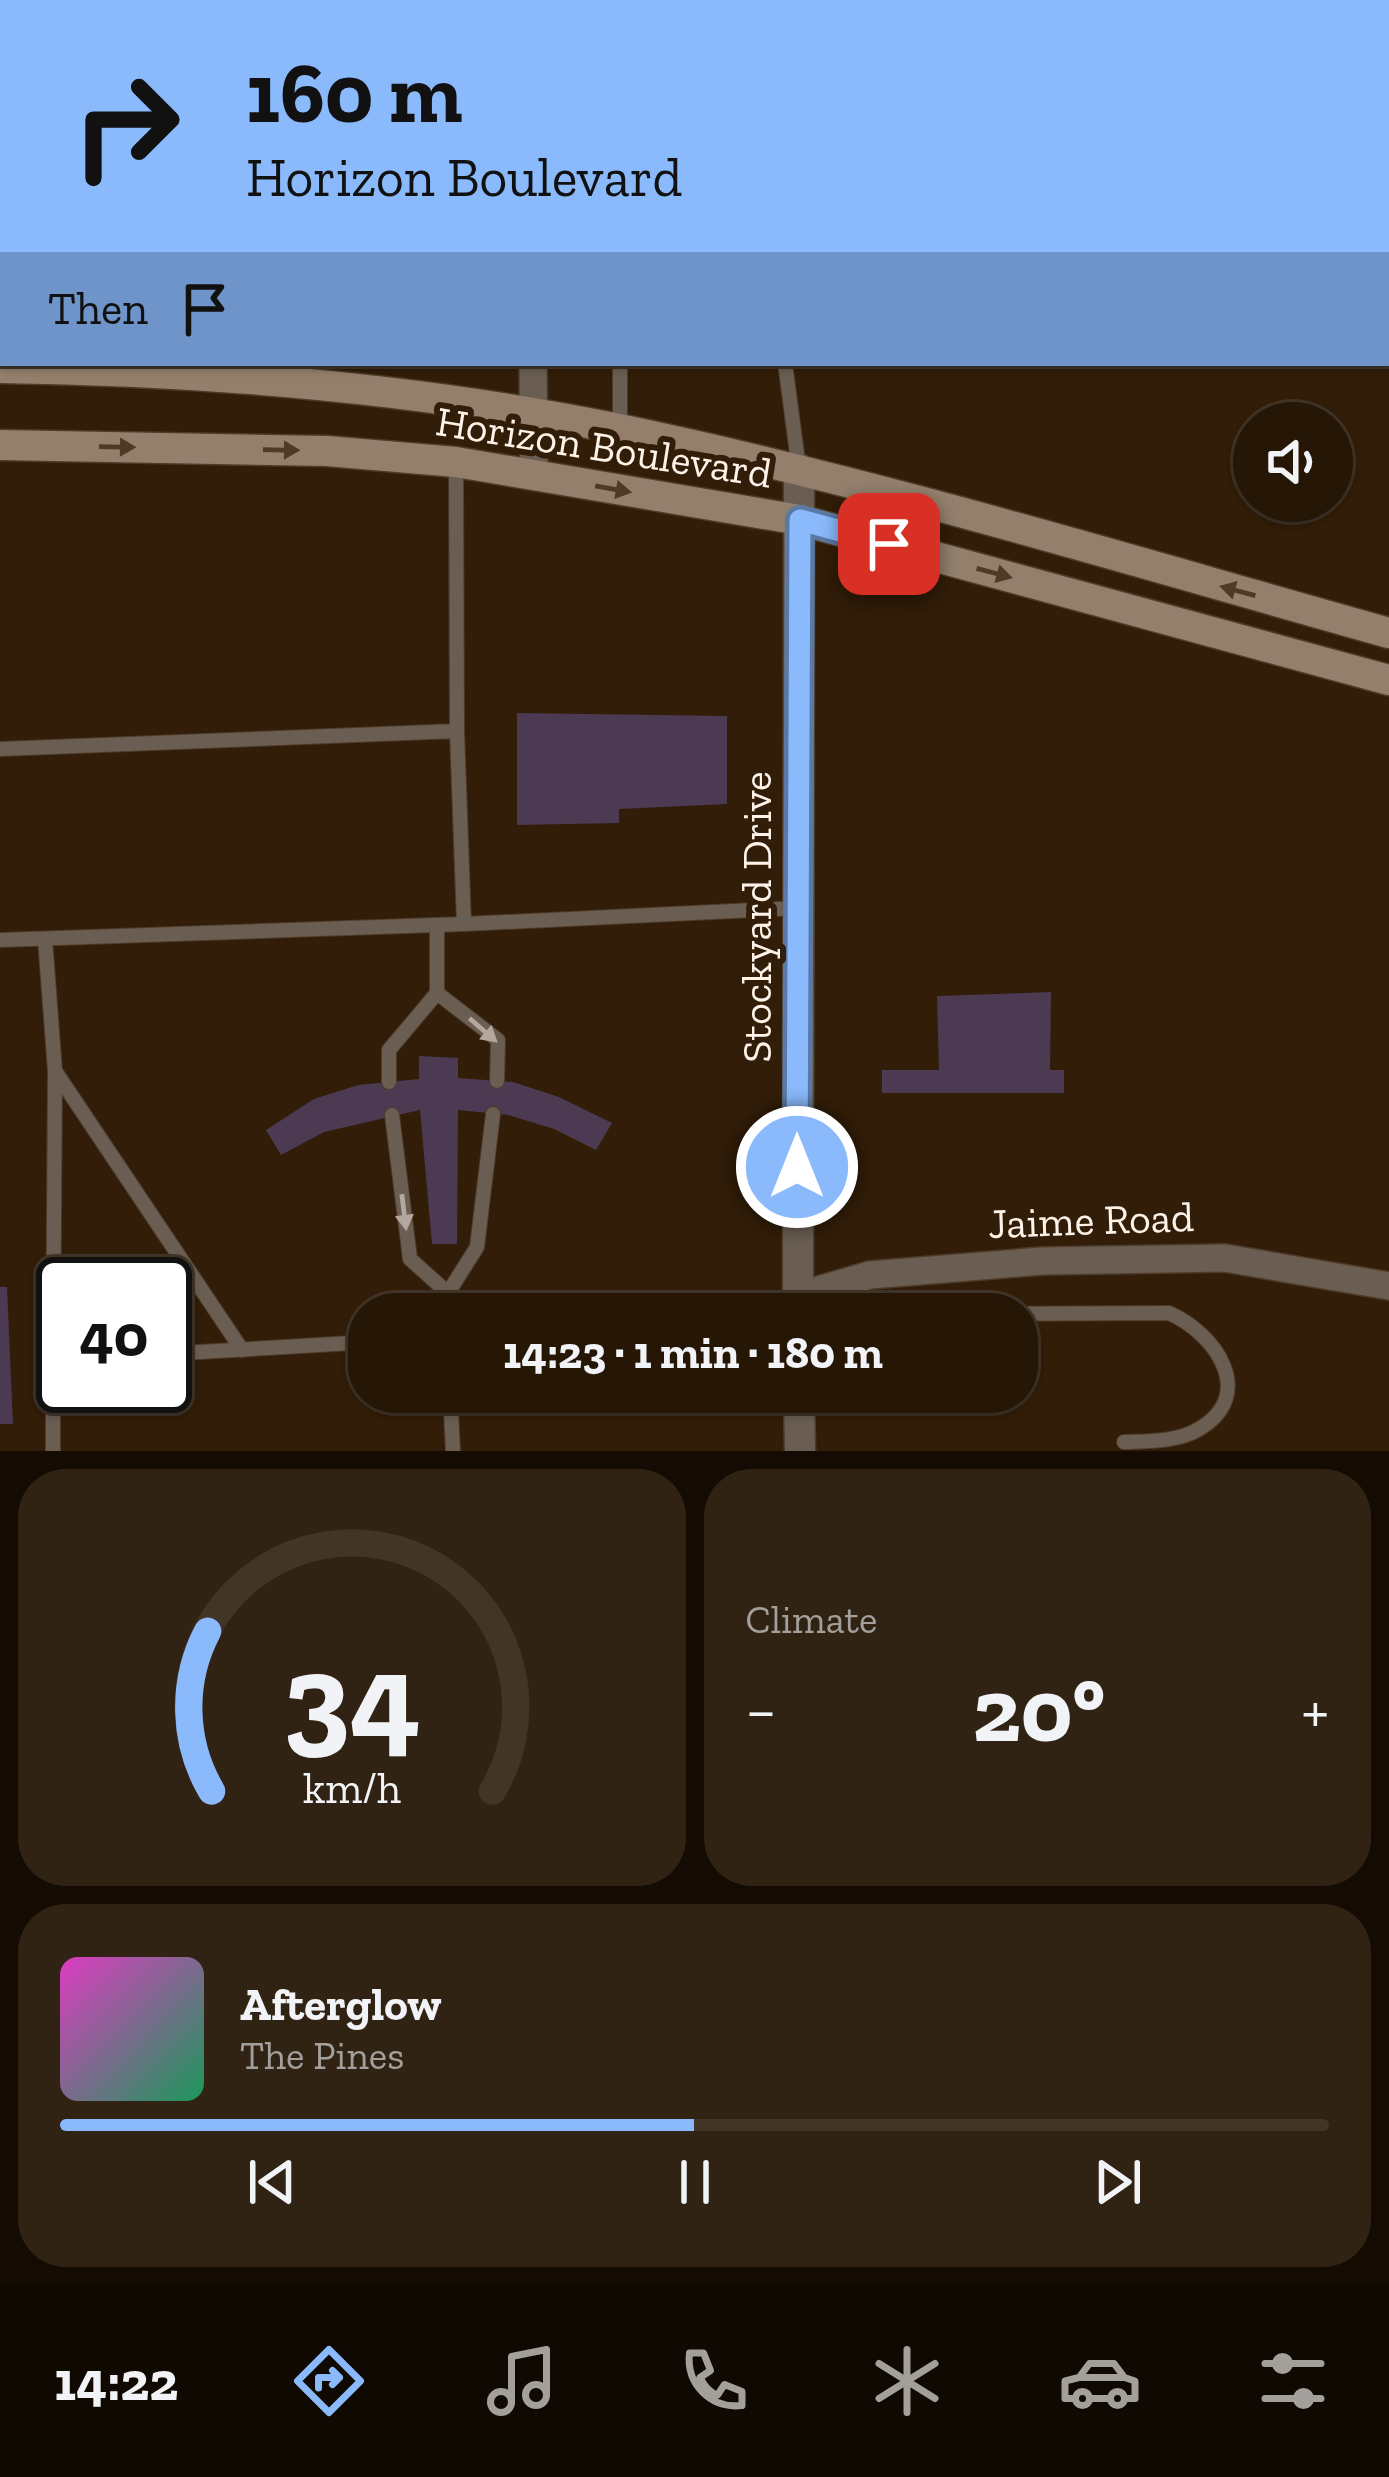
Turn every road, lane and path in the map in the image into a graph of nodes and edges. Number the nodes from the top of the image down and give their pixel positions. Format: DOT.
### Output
graph roads {
  1 [pos="310,366"];
  2 [pos="532,366"];
  3 [pos="620,366"];
  4 [pos="784,366"];
  5 [pos="0,368"];
  6 [pos="392,395"];
  7 [pos="533,415"];
  8 [pos="620,430"];
  9 [pos="0,445"];
  10 [pos="456,462"];
  11 [pos="799,470"];
  12 [pos="534,476"];
  13 [pos="800,520"];
  14 [pos="1389,633"];
  15 [pos="1389,680"];
  16 [pos="457,731"];
  17 [pos="0,749"];
  18 [pos="797,908"];
  19 [pos="464,924"];
  20 [pos="437,925"];
  21 [pos="44,939"];
  22 [pos="0,940"];
  23 [pos="437,993"];
  24 [pos="56,1070"];
  25 [pos="497,1081"];
  26 [pos="389,1082"];
  27 [pos="493,1114"];
  28 [pos="392,1115"];
  29 [pos="57,1257"];
  30 [pos="1389,1286"];
  31 [pos="448,1293"];
  32 [pos="798,1293"];
  33 [pos="827,1293"];
  34 [pos="1038,1314"];
  35 [pos="348,1343"];
  36 [pos="242,1350"];
  37 [pos="192,1353"];
  38 [pos="55,1413"];
  39 [pos="451,1413"];
  40 [pos="799,1413"];
  41 [pos="1124,1442"];
  42 [pos="53,1451"];
  43 [pos="453,1451"];
  44 [pos="800,1451"];
  1 -- 6 [label="main road"];
  2 -- 7 [label="street"];
  3 -- 8 [label="lane"];
  4 -- 11 [label="lane"];
  5 -- 6 [label="main road, Horizon Boulevard"];
  6 -- 7 [label="main road, Horizon Boulevard"];
  7 -- 8 [label="main road, Horizon Boulevard"];
  7 -- 12 [label="street"];
  8 -- 11 [label="main road, Horizon Boulevard"];
  9 -- 10 [label="main road, Horizon Boulevard, one-way"];
  10 -- 12 [label="main road, Horizon Boulevard"];
  10 -- 16 [label="lane"];
  11 -- 13 [label="street, Stockyard Drive"];
  14 -- 11 [label="main road, Horizon Boulevard, one-way"];
  12 -- 13 [label="main road, Horizon Boulevard, one-way"];
  13 -- 15 [label="main road, Horizon Boulevard, one-way"];
  13 -- 18 [label="street, Stockyard Drive"];
  16 -- 17 [label="lane"];
  16 -- 19 [label="lane"];
  18 -- 19 [label="lane"];
  18 -- 32 [label="street, Stockyard Drive"];
  19 -- 20 [label="lane"];
  20 -- 21 [label="lane"];
  20 -- 23 [label="lane"];
  21 -- 22 [label="lane"];
  21 -- 24 [label="lane"];
  23 -- 25 [label="lane, one-way"];
  23 -- 26 [label="lane"];
  24 -- 29 [label="lane"];
  24 -- 36 [label="lane"];
  27 -- 31 [label="lane"];
  28 -- 31 [label="lane, one-way"];
  30 -- 33 [label="street, Jaime Road"];
  34 -- 41 [label="lane"];
  35 -- 36 [label="lane"];
  36 -- 37 [label="lane"];
  38 -- 42 [label="lane"];
  39 -- 43 [label="lane"];
  40 -- 44 [label="street"];
}
